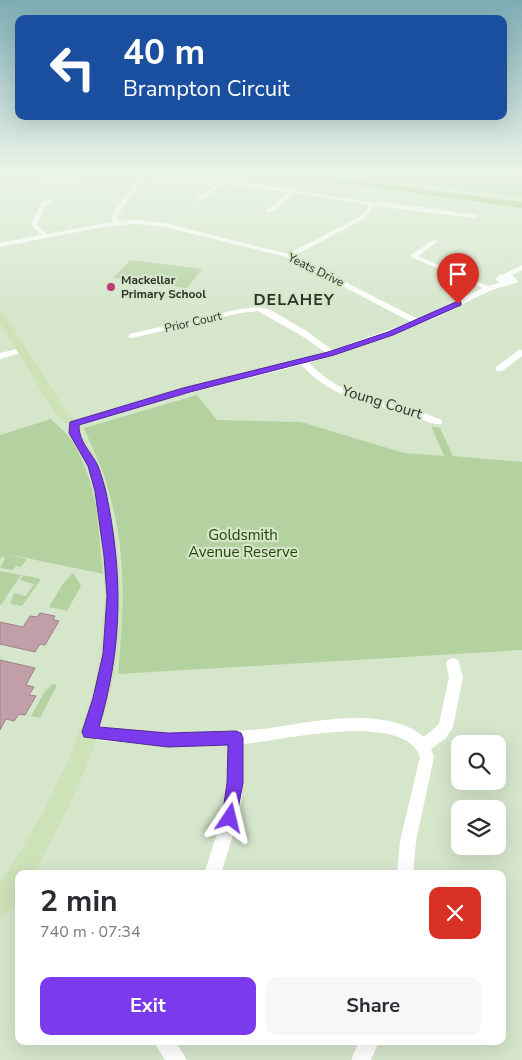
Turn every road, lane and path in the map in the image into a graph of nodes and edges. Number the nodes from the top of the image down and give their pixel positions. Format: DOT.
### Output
graph roads {
  1 [pos="36,220"];
  2 [pos="356,220"];
  3 [pos="116,223"];
  4 [pos="44,236"];
  5 [pos="435,241"];
  6 [pos="0,245"];
  7 [pos="289,256"];
  8 [pos="507,279"];
  9 [pos="522,285"];
  10 [pos="258,300"];
  11 [pos="254,309"];
  12 [pos="0,315"];
  13 [pos="418,322"];
  14 [pos="132,336"];
  15 [pos="22,350"];
  16 [pos="522,352"];
  17 [pos="331,354"];
  18 [pos="0,356"];
  19 [pos="303,362"];
  20 [pos="499,369"];
  21 [pos="439,422"];
  22 [pos="74,424"];
  23 [pos="453,664"];
  24 [pos="89,732"];
  25 [pos="236,738"];
  26 [pos="423,746"];
  27 [pos="22,870"];
  28 [pos="213,870"];
  29 [pos="405,870"];
  30 [pos="15,881"];
  31 [pos="0,904"];
  32 [pos="166,1045"];
  33 [pos="367,1045"];
  34 [pos="177,1060"];
  35 [pos="361,1060"];
  1 -- 4 [label="street"];
  2 -- 7 [label="street"];
  3 -- 4 [label="street, Yeats Drive"];
  3 -- 7 [label="street, Yeats Drive"];
  4 -- 6 [label="street, Yeats Drive"];
  5 -- 8 [label="street"];
  7 -- 13 [label="street, Yeats Drive"];
  8 -- 9 [label="street"];
  8 -- 13 [label="street"];
  10 -- 11 [label="street"];
  11 -- 14 [label="street, Prior Court"];
  11 -- 17 [label="street"];
  12 -- 15 [label="street"];
  13 -- 17 [label="street"];
  15 -- 18 [label="street"];
  15 -- 22 [label="street"];
  16 -- 20 [label="street"];
  17 -- 19 [label="street"];
  19 -- 21 [label="street, Young Court"];
  19 -- 22 [label="street"];
  22 -- 24 [label="street"];
  23 -- 26 [label="street"];
  24 -- 25 [label="street"];
  24 -- 27 [label="street"];
  25 -- 26 [label="street"];
  25 -- 28 [label="street"];
  26 -- 29 [label="street"];
  30 -- 31 [label="street"];
  32 -- 34 [label="street"];
  33 -- 35 [label="street"];
}
